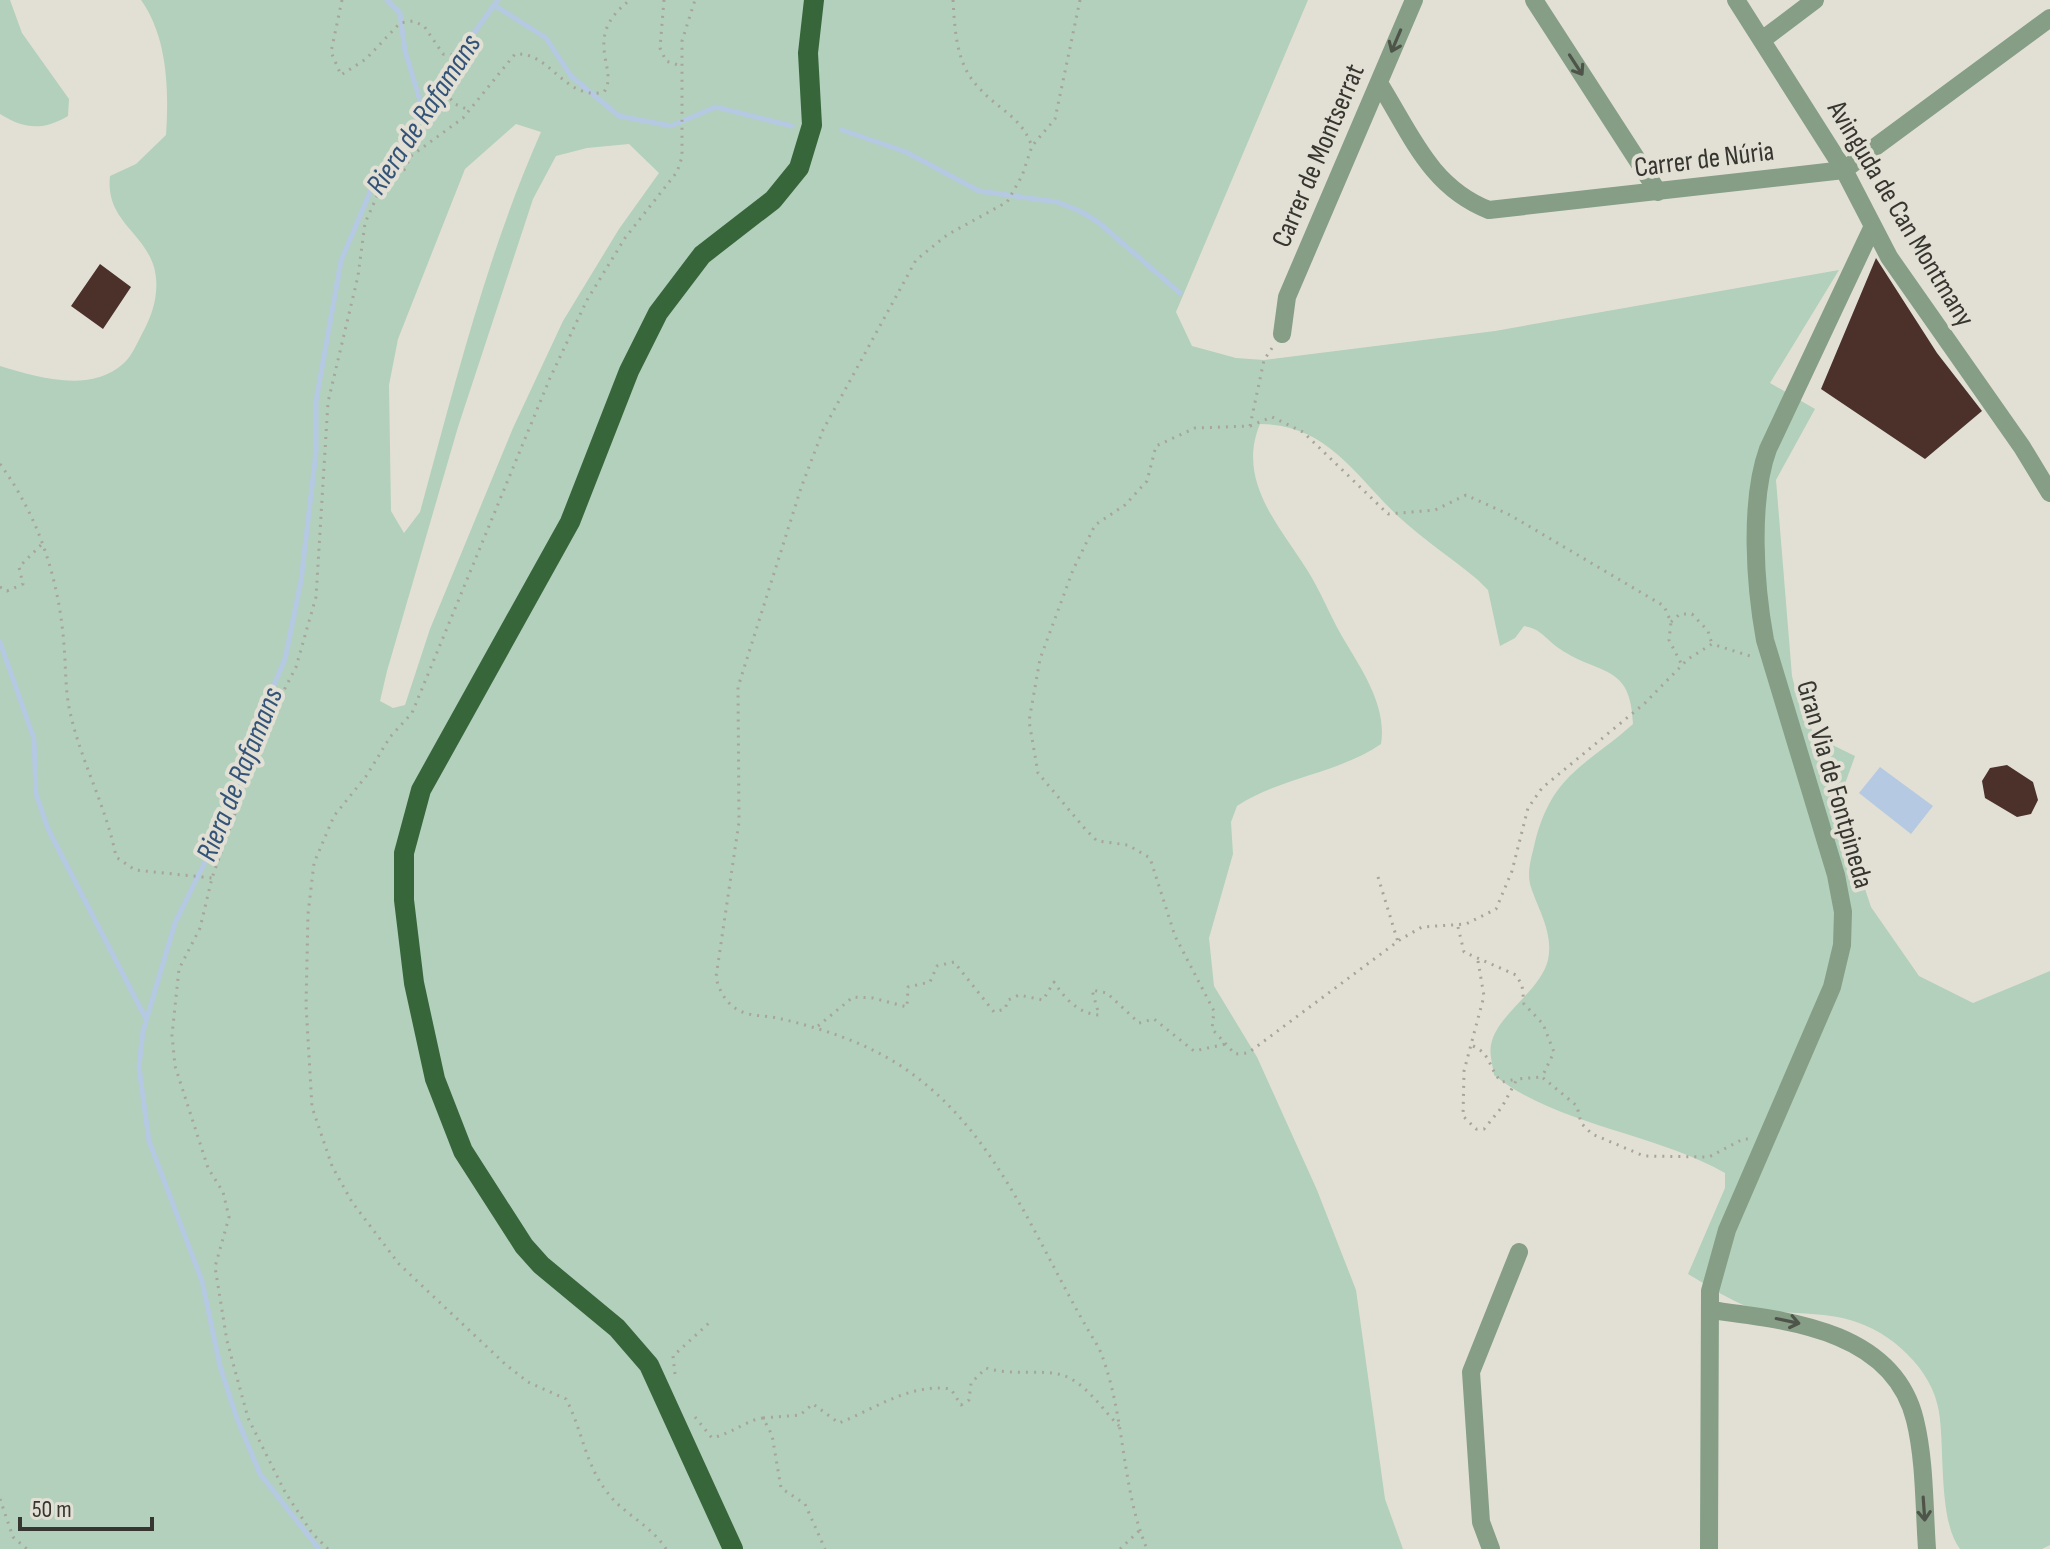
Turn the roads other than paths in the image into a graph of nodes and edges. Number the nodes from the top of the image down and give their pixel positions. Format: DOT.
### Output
graph roads {
  1 [pos="814,0"];
  2 [pos="1414,0"];
  3 [pos="1534,0"];
  4 [pos="1736,0"];
  5 [pos="1815,0"];
  6 [pos="2050,18"];
  7 [pos="1762,40"];
  8 [pos="1379,83"];
  9 [pos="1844,170"];
  10 [pos="1658,192"];
  11 [pos="1872,228"];
  12 [pos="1282,334"];
  13 [pos="2050,493"];
  14 [pos="1519,1252"];
  15 [pos="1710,1310"];
  16 [pos="733,1549"];
  17 [pos="1491,1549"];
  18 [pos="1709,1549"];
  19 [pos="1927,1549"];
  1 -- 16 [label="main road"];
  2 -- 8 [label="street, Carrer de Montserrat, one-way"];
  3 -- 10 [label="street, one-way"];
  4 -- 7 [label="street, Avinguda de Can Montmany"];
  5 -- 7 [label="street"];
  6 -- 9 [label="street, Carrer de Núria"];
  7 -- 9 [label="street, Avinguda de Can Montmany"];
  8 -- 10 [label="street, Carrer de Núria"];
  8 -- 12 [label="street, Carrer de Montserrat"];
  9 -- 10 [label="street, Carrer de Núria"];
  9 -- 11 [label="street, Avinguda de Can Montmany"];
  11 -- 13 [label="street, Avinguda de Can Montmany"];
  11 -- 15 [label="street, Gran Via de Fontpineda"];
  14 -- 17 [label="street"];
  15 -- 18 [label="street, Gran Via de Fontpineda"];
  15 -- 19 [label="street, one-way"];
}
